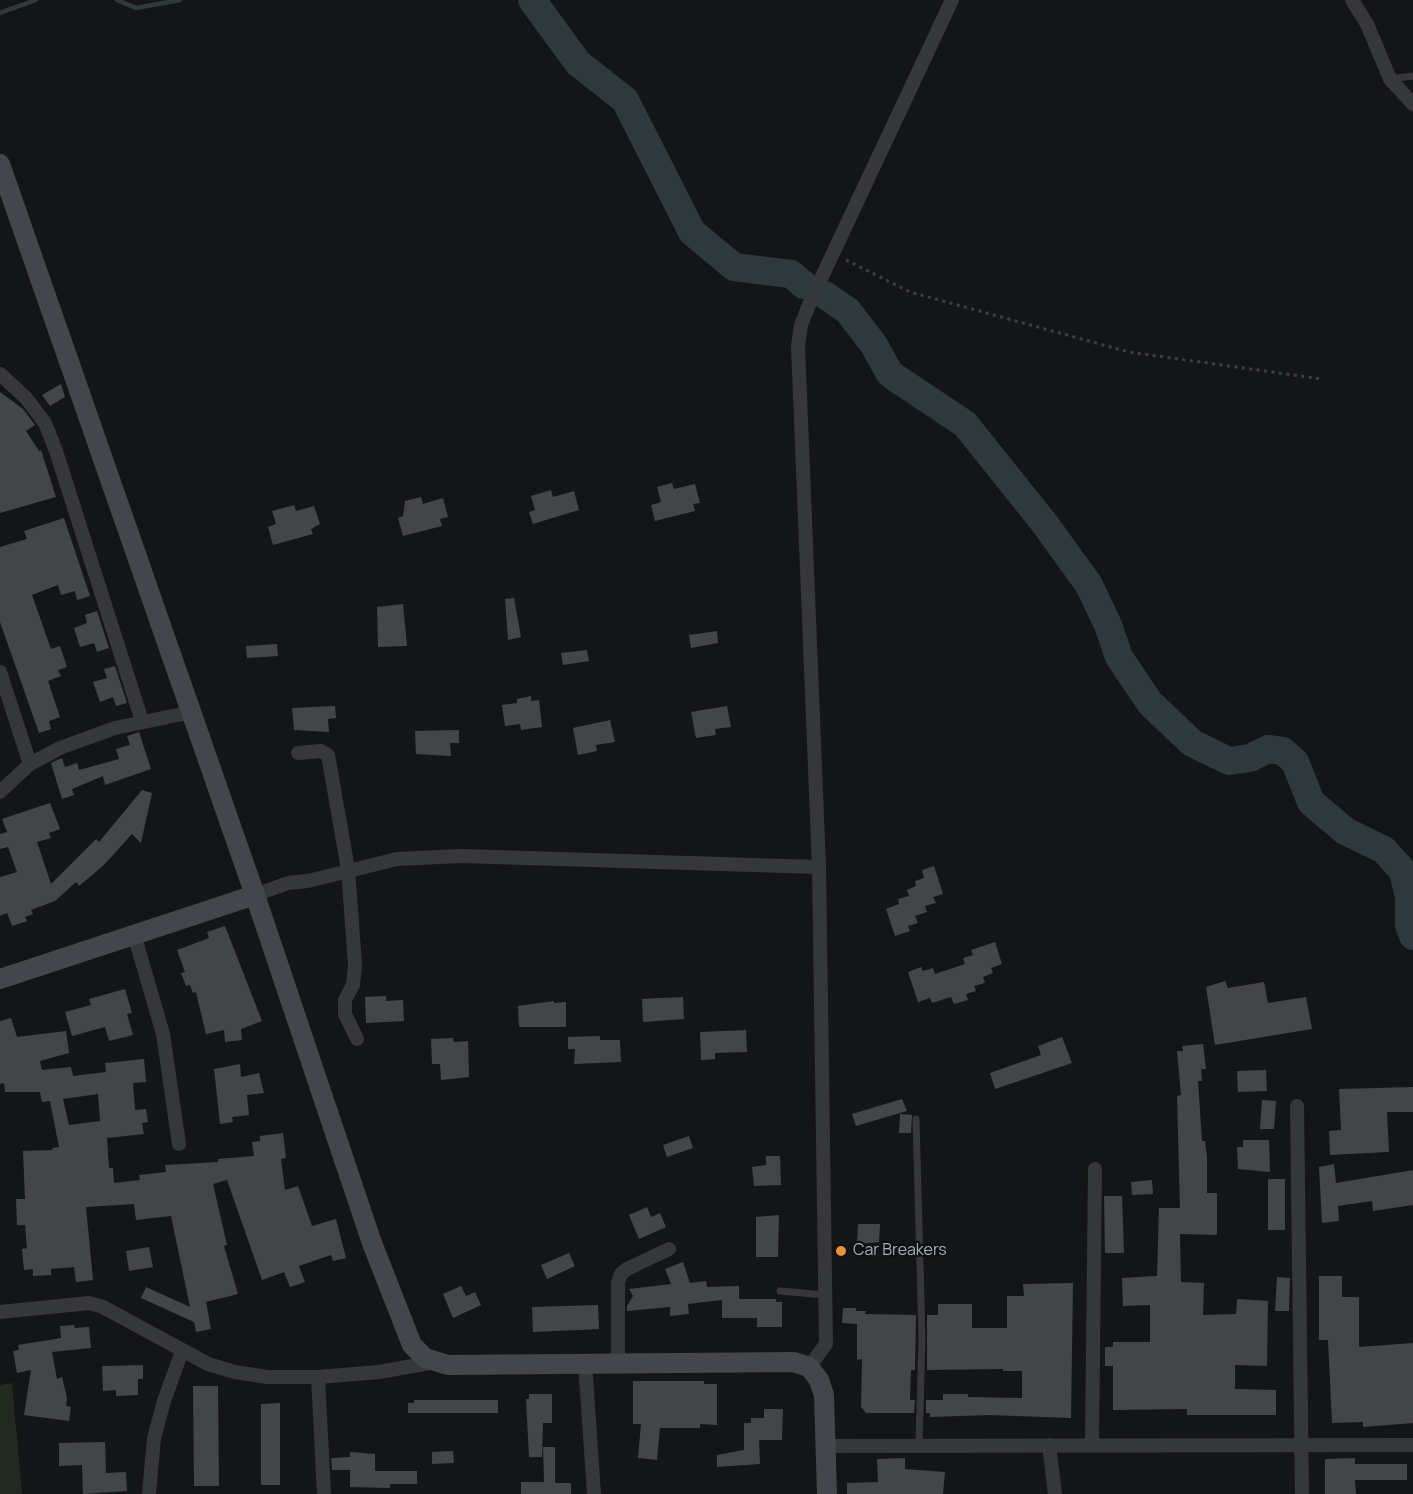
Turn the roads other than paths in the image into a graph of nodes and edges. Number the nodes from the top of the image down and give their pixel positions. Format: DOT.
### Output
graph roads {
  1 [pos="952,0"];
  2 [pos="1352,0"];
  3 [pos="1413,76"];
  4 [pos="1390,79"];
  5 [pos="1413,104"];
  6 [pos="0,164"];
  7 [pos="0,374"];
  8 [pos="0,672"];
  9 [pos="192,712"];
  10 [pos="142,721"];
  11 [pos="298,753"];
  12 [pos="30,764"];
  13 [pos="0,792"];
  14 [pos="819,867"];
  15 [pos="348,869"];
  16 [pos="255,895"];
  17 [pos="134,934"];
  18 [pos="0,979"];
  19 [pos="357,1039"];
  20 [pos="1297,1106"];
  21 [pos="916,1119"];
  22 [pos="179,1144"];
  23 [pos="1095,1169"];
  24 [pos="669,1249"];
  25 [pos="780,1291"];
  26 [pos="825,1295"];
  27 [pos="0,1312"];
  28 [pos="182,1351"];
  29 [pos="435,1362"];
  30 [pos="585,1363"];
  31 [pos="618,1363"];
  32 [pos="809,1367"];
  33 [pos="318,1377"];
  34 [pos="1303,1443"];
  35 [pos="1092,1444"];
  36 [pos="1049,1445"];
  37 [pos="1413,1445"];
  38 [pos="827,1446"];
  39 [pos="919,1446"];
  40 [pos="149,1494"];
  41 [pos="324,1494"];
  42 [pos="594,1494"];
  43 [pos="827,1494"];
  44 [pos="1055,1494"];
  45 [pos="1302,1494"];
  1 -- 14 [label="street"];
  2 -- 4 [label="street"];
  3 -- 4 [label="lane"];
  4 -- 5 [label="street"];
  6 -- 9 [label="street"];
  7 -- 10 [label="street"];
  8 -- 12 [label="street"];
  9 -- 10 [label="street"];
  9 -- 16 [label="street"];
  10 -- 12 [label="street"];
  11 -- 15 [label="street"];
  12 -- 13 [label="street"];
  14 -- 15 [label="street"];
  14 -- 26 [label="street"];
  15 -- 16 [label="street"];
  15 -- 19 [label="street"];
  16 -- 17 [label="street"];
  16 -- 29 [label="street"];
  17 -- 18 [label="street"];
  17 -- 22 [label="street"];
  20 -- 34 [label="street"];
  21 -- 39 [label="lane"];
  23 -- 35 [label="street"];
  24 -- 31 [label="street"];
  25 -- 26 [label="lane"];
  26 -- 32 [label="street"];
  27 -- 28 [label="street"];
  28 -- 33 [label="street"];
  28 -- 40 [label="street"];
  29 -- 30 [label="street"];
  29 -- 33 [label="street"];
  30 -- 31 [label="street"];
  30 -- 42 [label="street"];
  31 -- 32 [label="street"];
  32 -- 38 [label="street"];
  33 -- 41 [label="street"];
  34 -- 35 [label="street"];
  34 -- 37 [label="street"];
  34 -- 45 [label="street"];
  35 -- 36 [label="street"];
  36 -- 39 [label="street"];
  36 -- 44 [label="street"];
  38 -- 39 [label="street"];
  38 -- 43 [label="street"];
}
